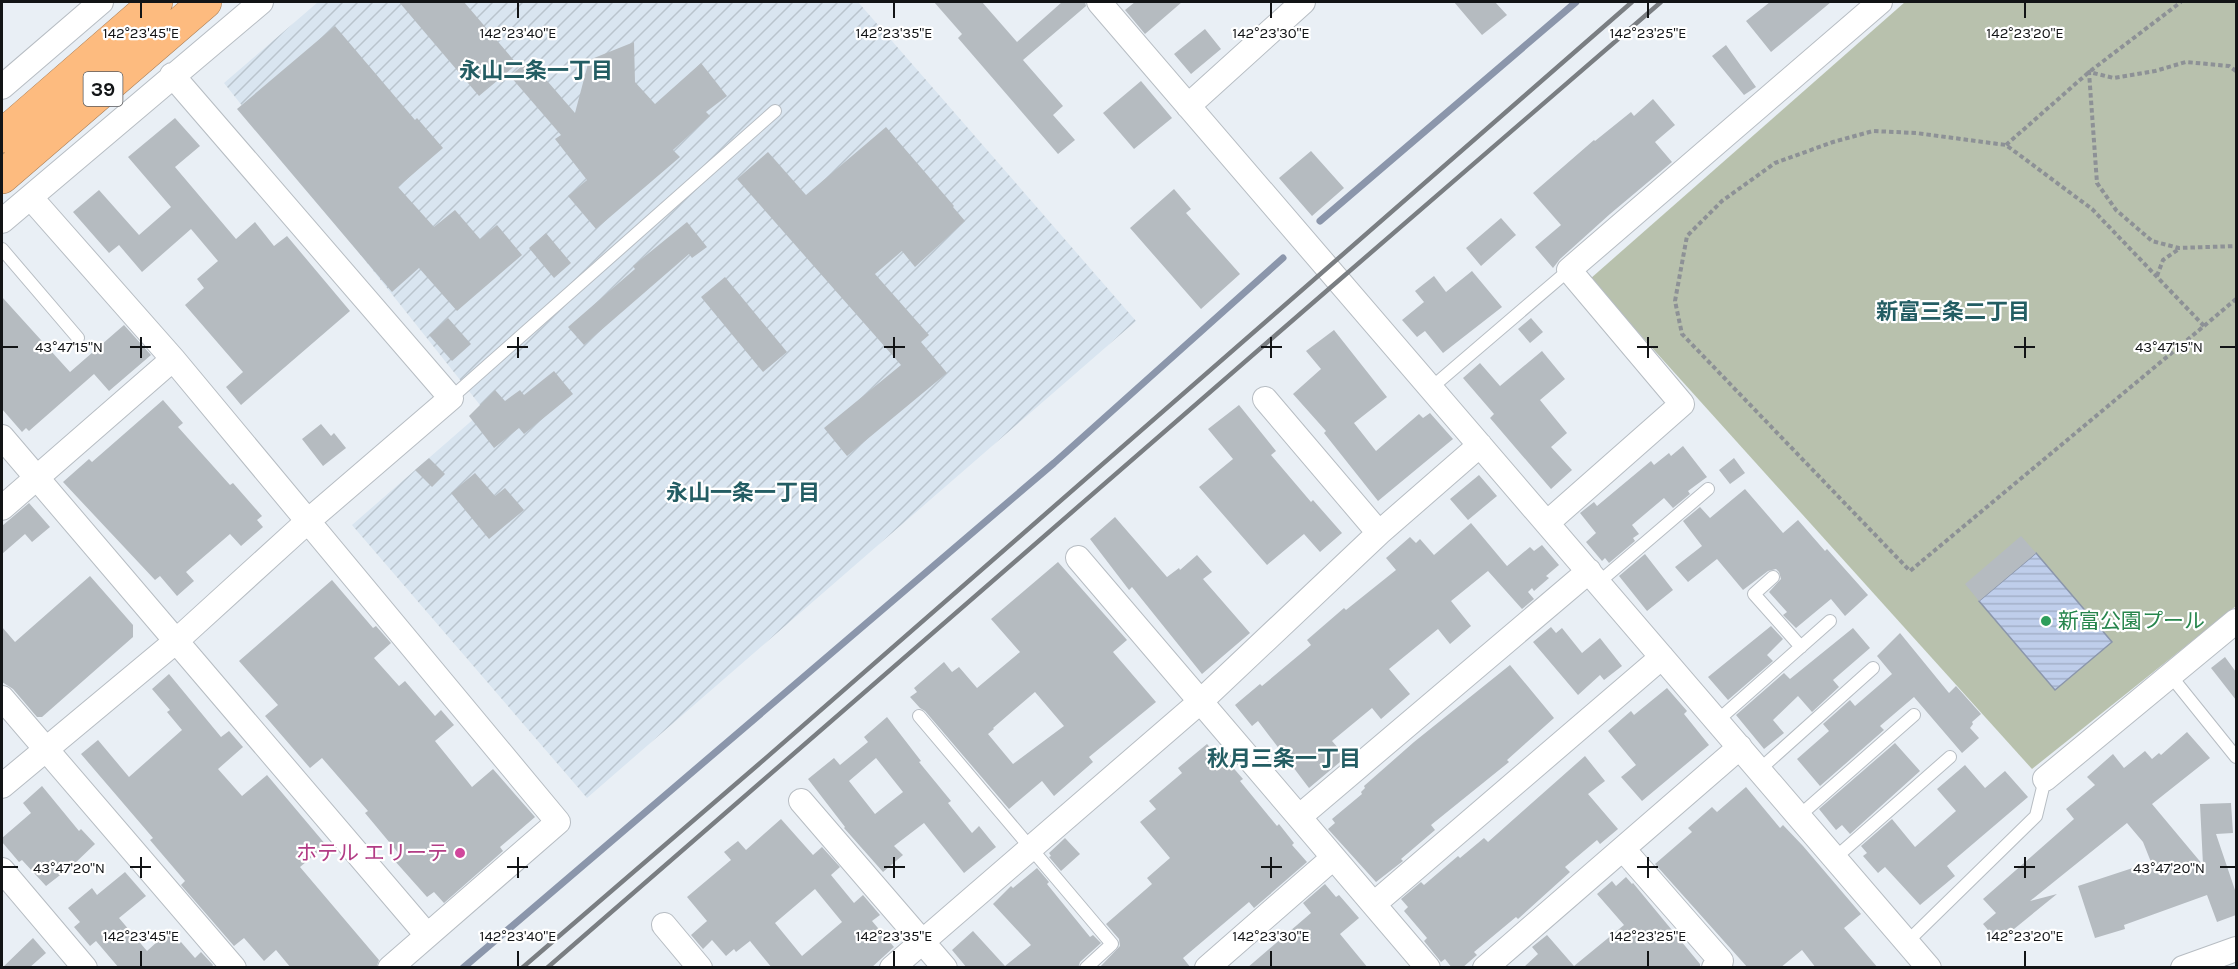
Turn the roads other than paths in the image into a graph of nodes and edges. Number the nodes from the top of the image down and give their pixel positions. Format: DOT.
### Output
graph roads {
  1 [pos="101,2"];
  2 [pos="156,2"];
  3 [pos="205,2"];
  4 [pos="261,2"];
  5 [pos="1099,2"];
  6 [pos="1303,2"];
  7 [pos="1880,2"];
  8 [pos="172,75"];
  9 [pos="2,87"];
  10 [pos="1188,106"];
  11 [pos="775,111"];
  12 [pos="2,136"];
  13 [pos="2,177"];
  14 [pos="31,198"];
  15 [pos="2,221"];
  16 [pos="2,249"];
  17 [pos="1569,270"];
  18 [pos="78,338"];
  19 [pos="173,359"];
  20 [pos="1431,388"];
  21 [pos="451,398"];
  22 [pos="1265,399"];
  23 [pos="2,437"];
  24 [pos="1480,445"];
  25 [pos="37,477"];
  26 [pos="1708,489"];
  27 [pos="2,508"];
  28 [pos="308,521"];
  29 [pos="1547,523"];
  30 [pos="1379,533"];
  31 [pos="1078,558"];
  32 [pos="1594,577"];
  33 [pos="1773,577"];
  34 [pos="1830,621"];
  35 [pos="2236,621"];
  36 [pos="175,642"];
  37 [pos="1801,647"];
  38 [pos="1662,657"];
  39 [pos="1873,668"];
  40 [pos="2170,675"];
  41 [pos="2,698"];
  42 [pos="1201,701"];
  43 [pos="1914,714"];
  44 [pos="919,716"];
  45 [pos="1717,720"];
  46 [pos="1740,747"];
  47 [pos="47,750"];
  48 [pos="1950,757"];
  49 [pos="2236,757"];
  50 [pos="1759,770"];
  51 [pos="2045,778"];
  52 [pos="2,786"];
  53 [pos="801,801"];
  54 [pos="1799,816"];
  55 [pos="1299,817"];
  56 [pos="1031,848"];
  57 [pos="1623,849"];
  58 [pos="1333,858"];
  59 [pos="1835,858"];
  60 [pos="2,870"];
  61 [pos="1374,904"];
  62 [pos="664,925"];
  63 [pos="427,935"];
  64 [pos="922,941"];
  65 [pos="1907,942"];
  66 [pos="2236,949"];
  67 [pos="86,968"];
  68 [pos="234,968"];
  69 [pos="390,968"];
  70 [pos="700,968"];
  71 [pos="892,968"];
  72 [pos="945,968"];
  73 [pos="1086,968"];
  74 [pos="1207,968"];
  75 [pos="1428,968"];
  76 [pos="1485,968"];
  77 [pos="1714,968"];
  78 [pos="1929,968"];
  79 [pos="2183,968"];
  1 -- 9 [label="street"];
  2 -- 12 [label="highway, 39"];
  3 -- 13 [label="highway, 39"];
  4 -- 8 [label="street"];
  5 -- 10 [label="street"];
  6 -- 10 [label="street"];
  7 -- 17 [label="street"];
  8 -- 14 [label="street"];
  8 -- 21 [label="street"];
  10 -- 20 [label="street"];
  11 -- 21 [label="lane"];
  14 -- 15 [label="street"];
  14 -- 19 [label="street"];
  16 -- 18 [label="lane"];
  17 -- 20 [label="lane"];
  17 -- 29 [label="street"];
  19 -- 25 [label="street"];
  19 -- 28 [label="street"];
  20 -- 24 [label="street"];
  21 -- 28 [label="street"];
  22 -- 30 [label="street"];
  23 -- 25 [label="street"];
  24 -- 29 [label="street"];
  24 -- 30 [label="street"];
  25 -- 27 [label="street"];
  25 -- 36 [label="street"];
  26 -- 32 [label="lane"];
  28 -- 36 [label="street"];
  28 -- 63 [label="street"];
  29 -- 32 [label="street"];
  30 -- 42 [label="street"];
  31 -- 42 [label="street"];
  32 -- 38 [label="street"];
  32 -- 55 [label="street"];
  33 -- 37 [label="lane"];
  34 -- 37 [label="lane"];
  35 -- 40 [label="street"];
  36 -- 47 [label="street"];
  36 -- 63 [label="street"];
  37 -- 45 [label="lane"];
  38 -- 45 [label="street"];
  38 -- 61 [label="street"];
  39 -- 50 [label="lane"];
  40 -- 49 [label="lane"];
  40 -- 51 [label="street"];
  41 -- 47 [label="street"];
  42 -- 55 [label="street"];
  42 -- 56 [label="street"];
  43 -- 54 [label="lane"];
  44 -- 56 [label="lane"];
  45 -- 46 [label="street"];
  46 -- 50 [label="street"];
  46 -- 57 [label="street"];
  47 -- 52 [label="street"];
  47 -- 68 [label="street"];
  48 -- 59 [label="lane"];
  50 -- 54 [label="street"];
  51 -- 65 [label="lane"];
  53 -- 64 [label="street"];
  54 -- 59 [label="street"];
  55 -- 58 [label="street"];
  56 -- 64 [label="street"];
  56 -- 73 [label="lane"];
  57 -- 76 [label="street"];
  57 -- 77 [label="street"];
  58 -- 61 [label="street"];
  58 -- 74 [label="street"];
  59 -- 65 [label="street"];
  60 -- 67 [label="street"];
  61 -- 75 [label="street"];
  62 -- 70 [label="street"];
  63 -- 69 [label="street"];
  64 -- 71 [label="street"];
  64 -- 72 [label="street"];
  65 -- 78 [label="street"];
  66 -- 79 [label="street"];
}
